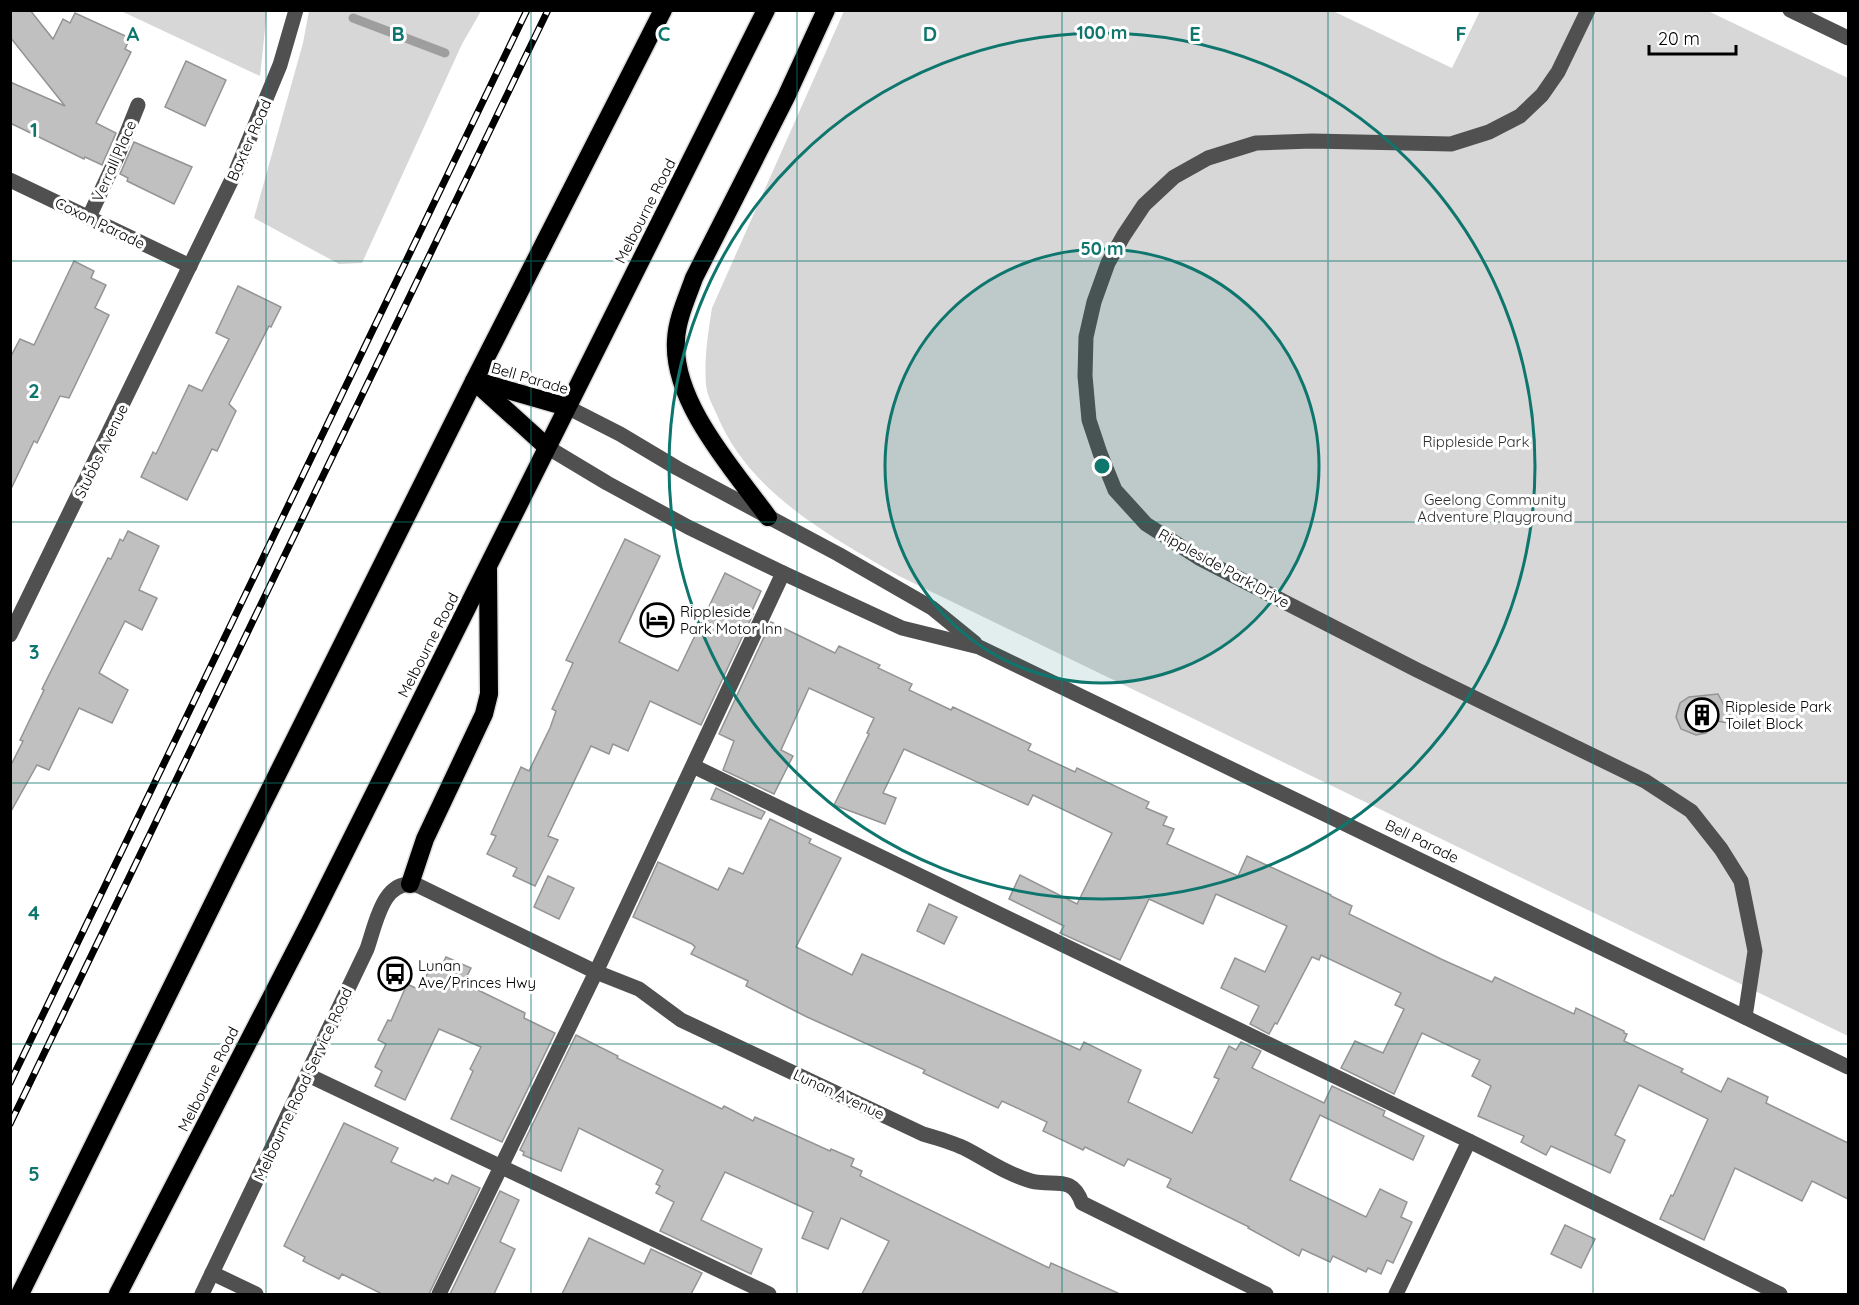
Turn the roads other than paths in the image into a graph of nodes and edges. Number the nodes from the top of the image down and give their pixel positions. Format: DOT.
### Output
graph roads {
  1 [pos="296,10"];
  2 [pos="663,10"];
  3 [pos="766,10"];
  4 [pos="826,10"];
  5 [pos="1588,10"];
  6 [pos="1790,10"];
  7 [pos="1848,38"];
  8 [pos="138,105"];
  9 [pos="10,180"];
  10 [pos="89,217"];
  11 [pos="190,266"];
  12 [pos="474,381"];
  13 [pos="567,407"];
  14 [pos="547,447"];
  15 [pos="768,517"];
  16 [pos="488,564"];
  17 [pos="783,573"];
  18 [pos="10,635"];
  19 [pos="980,647"];
  20 [pos="693,766"];
  21 [pos="410,884"];
  22 [pos="596,972"];
  23 [pos="1745,1017"];
  24 [pos="1848,1067"];
  25 [pos="308,1075"];
  26 [pos="1469,1141"];
  27 [pos="500,1167"];
  28 [pos="212,1273"];
  29 [pos="20,1294"];
  30 [pos="118,1294"];
  31 [pos="202,1294"];
  32 [pos="256,1294"];
  33 [pos="439,1294"];
  34 [pos="769,1294"];
  35 [pos="1266,1294"];
  36 [pos="1396,1294"];
  37 [pos="1780,1294"];
  1 -- 11 [label="street, Baxter Road"];
  2 -- 12 [label="highway"];
  3 -- 13 [label="highway, Melbourne Road"];
  4 -- 15 [label="highway"];
  5 -- 23 [label="street, Rippleside Park Drive"];
  6 -- 7 [label="street"];
  8 -- 10 [label="street, Verrall Place"];
  9 -- 10 [label="street, Coxon Parade"];
  10 -- 11 [label="street, Coxon Parade"];
  11 -- 18 [label="street, Stubbs Avenue"];
  12 -- 13 [label="highway, Bell Parade"];
  12 -- 14 [label="highway, Bell Parade"];
  12 -- 29 [label="highway"];
  13 -- 14 [label="highway, Melbourne Road"];
  13 -- 15 [label="street, Bell Parade"];
  14 -- 16 [label="highway, Melbourne Road"];
  14 -- 17 [label="street, Bell Parade"];
  15 -- 19 [label="street, Bell Parade"];
  16 -- 21 [label="highway"];
  16 -- 30 [label="highway, Melbourne Road"];
  17 -- 19 [label="street, Bell Parade"];
  17 -- 20 [label="street"];
  19 -- 23 [label="street, Bell Parade"];
  20 -- 22 [label="street"];
  20 -- 26 [label="street"];
  21 -- 22 [label="street, Lunan Avenue"];
  21 -- 25 [label="street, Melbourne Road Service Road"];
  22 -- 27 [label="street"];
  22 -- 35 [label="street, Lunan Avenue"];
  23 -- 24 [label="street, Bell Parade"];
  25 -- 27 [label="street"];
  25 -- 28 [label="street, Melbourne Road Service Road"];
  26 -- 36 [label="street"];
  26 -- 37 [label="street"];
  27 -- 33 [label="street"];
  27 -- 34 [label="street"];
  28 -- 31 [label="street, Melbourne Road Service Road"];
  28 -- 32 [label="street"];
}
